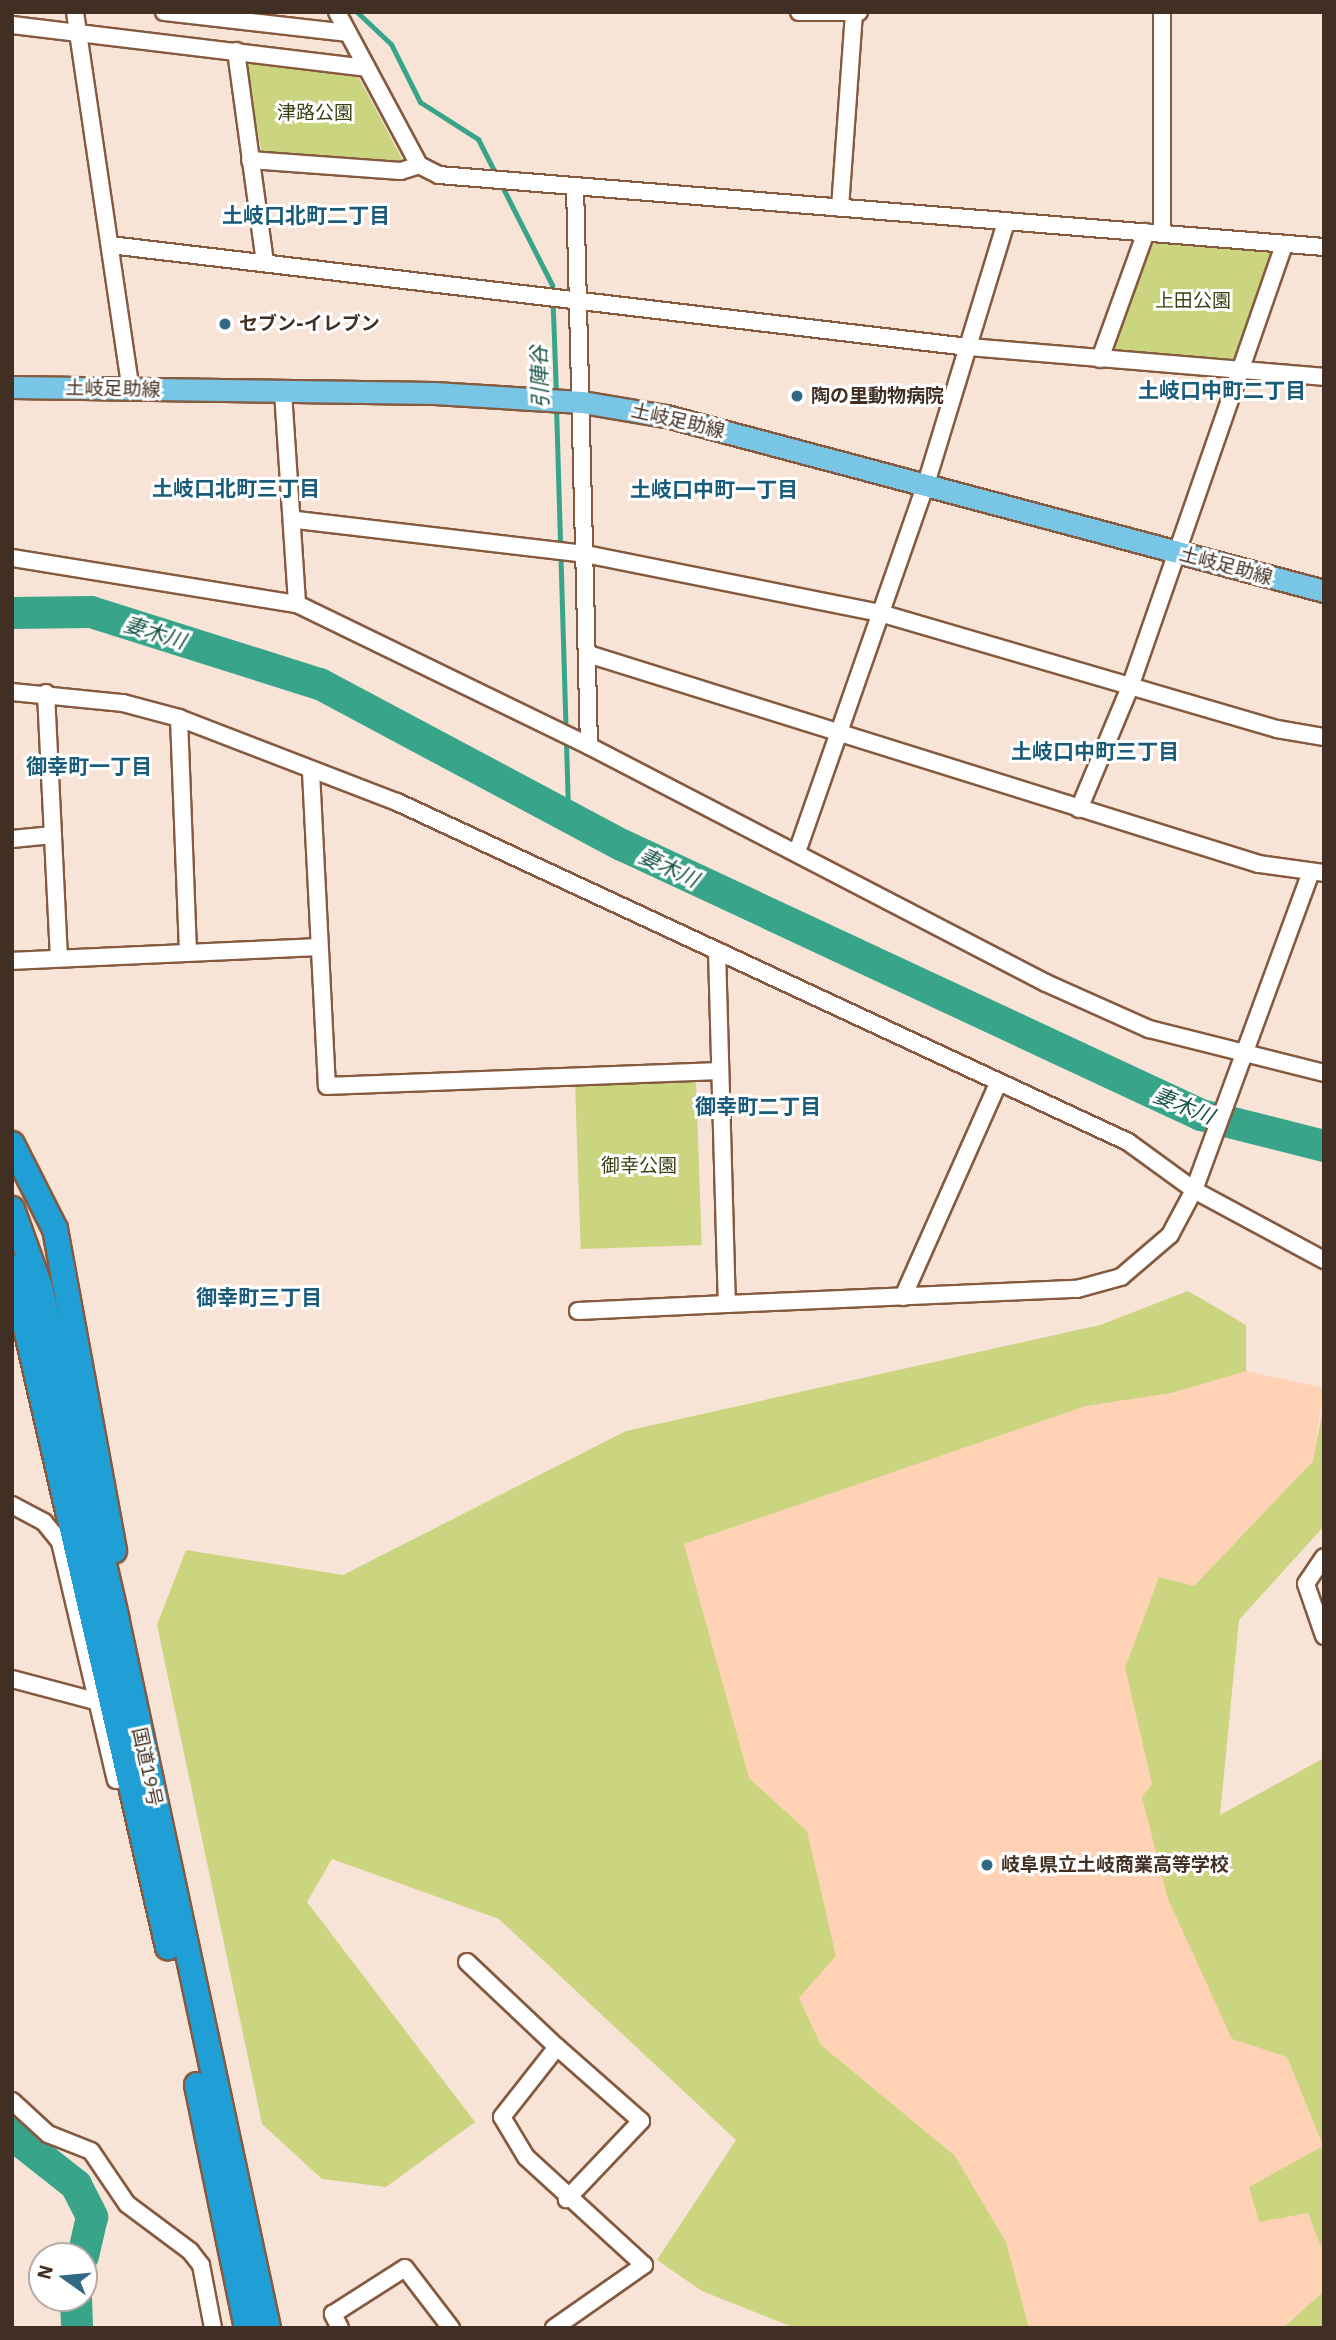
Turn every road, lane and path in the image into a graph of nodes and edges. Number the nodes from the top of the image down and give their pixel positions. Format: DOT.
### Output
graph roads {
  1 [pos="75,12"];
  2 [pos="164,12"];
  3 [pos="337,12"];
  4 [pos="799,12"];
  5 [pos="1161,12"];
  6 [pos="856,13"];
  7 [pos="12,24"];
  8 [pos="78,33"];
  9 [pos="347,33"];
  10 [pos="236,51"];
  11 [pos="366,68"];
  12 [pos="250,160"];
  13 [pos="419,166"];
  14 [pos="575,186"];
  15 [pos="840,208"];
  16 [pos="1005,225"];
  17 [pos="1154,232"];
  18 [pos="1284,244"];
  19 [pos="110,245"];
  20 [pos="1324,247"];
  21 [pos="265,262"];
  22 [pos="579,302"];
  23 [pos="968,347"];
  24 [pos="1100,359"];
  25 [pos="1237,374"];
  26 [pos="1324,377"];
  27 [pos="12,387"];
  28 [pos="131,390"];
  29 [pos="283,392"];
  30 [pos="582,402"];
  31 [pos="926,484"];
  32 [pos="296,520"];
  33 [pos="1178,552"];
  34 [pos="585,554"];
  35 [pos="12,558"];
  36 [pos="1324,591"];
  37 [pos="297,604"];
  38 [pos="880,613"];
  39 [pos="587,654"];
  40 [pos="1129,687"];
  41 [pos="12,692"];
  42 [pos="46,693"];
  43 [pos="179,718"];
  44 [pos="838,734"];
  45 [pos="1324,737"];
  46 [pos="589,746"];
  47 [pos="311,772"];
  48 [pos="1079,809"];
  49 [pos="53,835"];
  50 [pos="12,839"];
  51 [pos="797,852"];
  52 [pos="1317,873"];
  53 [pos="317,947"];
  54 [pos="717,951"];
  55 [pos="188,953"];
  56 [pos="59,958"];
  57 [pos="12,961"];
  58 [pos="1239,1059"];
  59 [pos="719,1071"];
  60 [pos="1324,1073"];
  61 [pos="999,1084"];
  62 [pos="12,1144"];
  63 [pos="1194,1190"];
  64 [pos="12,1209"];
  65 [pos="1324,1260"];
  66 [pos="12,1267"];
  67 [pos="902,1297"];
  68 [pos="727,1304"];
  69 [pos="578,1311"];
  70 [pos="12,1505"];
  71 [pos="1324,1557"];
  72 [pos="116,1617"];
  73 [pos="1324,1636"];
  74 [pos="12,1679"];
  75 [pos="95,1701"];
  76 [pos="130,1779"];
  77 [pos="467,1962"];
  78 [pos="557,2047"];
  79 [pos="12,2101"];
  80 [pos="567,2199"];
  81 [pos="213,2328"];
  82 [pos="247,2328"];
  83 [pos="268,2328"];
  84 [pos="340,2328"];
  85 [pos="451,2328"];
  86 [pos="554,2328"];
  1 -- 8 [label="street"];
  2 -- 9 [label="street"];
  3 -- 9 [label="street"];
  4 -- 6 [label="street"];
  5 -- 17 [label="street"];
  6 -- 15 [label="street"];
  7 -- 8 [label="street"];
  8 -- 10 [label="street"];
  8 -- 19 [label="street"];
  9 -- 11 [label="street"];
  10 -- 11 [label="street"];
  10 -- 12 [label="street"];
  11 -- 13 [label="street"];
  12 -- 13 [label="street"];
  12 -- 21 [label="street"];
  13 -- 14 [label="street"];
  14 -- 15 [label="street"];
  14 -- 22 [label="street"];
  15 -- 16 [label="street"];
  16 -- 17 [label="street"];
  16 -- 23 [label="street"];
  17 -- 18 [label="street"];
  17 -- 24 [label="street"];
  18 -- 20 [label="street"];
  18 -- 25 [label="street"];
  19 -- 21 [label="street"];
  19 -- 28 [label="street"];
  21 -- 22 [label="street"];
  22 -- 23 [label="street"];
  22 -- 30 [label="street"];
  23 -- 24 [label="street"];
  23 -- 31 [label="street"];
  24 -- 25 [label="street"];
  25 -- 26 [label="street"];
  25 -- 33 [label="street"];
  27 -- 28 [label="main road, 土岐足助線"];
  28 -- 29 [label="main road, 土岐足助線"];
  29 -- 30 [label="main road, 土岐足助線"];
  29 -- 32 [label="street"];
  30 -- 31 [label="main road, 土岐足助線"];
  30 -- 34 [label="street"];
  31 -- 33 [label="main road, 土岐足助線"];
  31 -- 38 [label="street"];
  32 -- 34 [label="street"];
  32 -- 37 [label="street"];
  33 -- 36 [label="main road, 土岐足助線"];
  33 -- 40 [label="street"];
  34 -- 38 [label="street"];
  34 -- 39 [label="street"];
  35 -- 37 [label="street"];
  37 -- 46 [label="street"];
  38 -- 40 [label="street"];
  38 -- 44 [label="street"];
  39 -- 44 [label="street"];
  39 -- 46 [label="street"];
  40 -- 45 [label="street"];
  40 -- 48 [label="street"];
  41 -- 42 [label="street"];
  42 -- 43 [label="street"];
  42 -- 49 [label="street"];
  43 -- 47 [label="street"];
  43 -- 55 [label="street"];
  44 -- 48 [label="street"];
  44 -- 51 [label="street"];
  46 -- 51 [label="street"];
  47 -- 53 [label="street"];
  47 -- 54 [label="street"];
  48 -- 52 [label="street"];
  49 -- 50 [label="street"];
  49 -- 56 [label="street"];
  51 -- 58 [label="street"];
  52 -- 58 [label="street"];
  53 -- 55 [label="street"];
  53 -- 59 [label="street"];
  54 -- 59 [label="street"];
  54 -- 61 [label="street"];
  55 -- 56 [label="street"];
  56 -- 57 [label="street"];
  58 -- 60 [label="street"];
  58 -- 63 [label="street"];
  59 -- 68 [label="street"];
  61 -- 63 [label="street"];
  61 -- 67 [label="street"];
  62 -- 72 [label="highway"];
  63 -- 65 [label="street"];
  63 -- 67 [label="street"];
  64 -- 72 [label="highway, 国道19号"];
  66 -- 76 [label="highway, 国道19号"];
  67 -- 68 [label="street"];
  68 -- 69 [label="street"];
  70 -- 75 [label="street"];
  71 -- 73 [label="street"];
  72 -- 83 [label="highway, 国道19号"];
  74 -- 75 [label="street"];
  75 -- 76 [label="street"];
  76 -- 82 [label="highway, 国道19号"];
  77 -- 78 [label="street"];
  78 -- 80 [label="street"];
  78 -- 80 [label="street"];
  79 -- 81 [label="street"];
  80 -- 86 [label="street"];
  84 -- 85 [label="street"];
}
